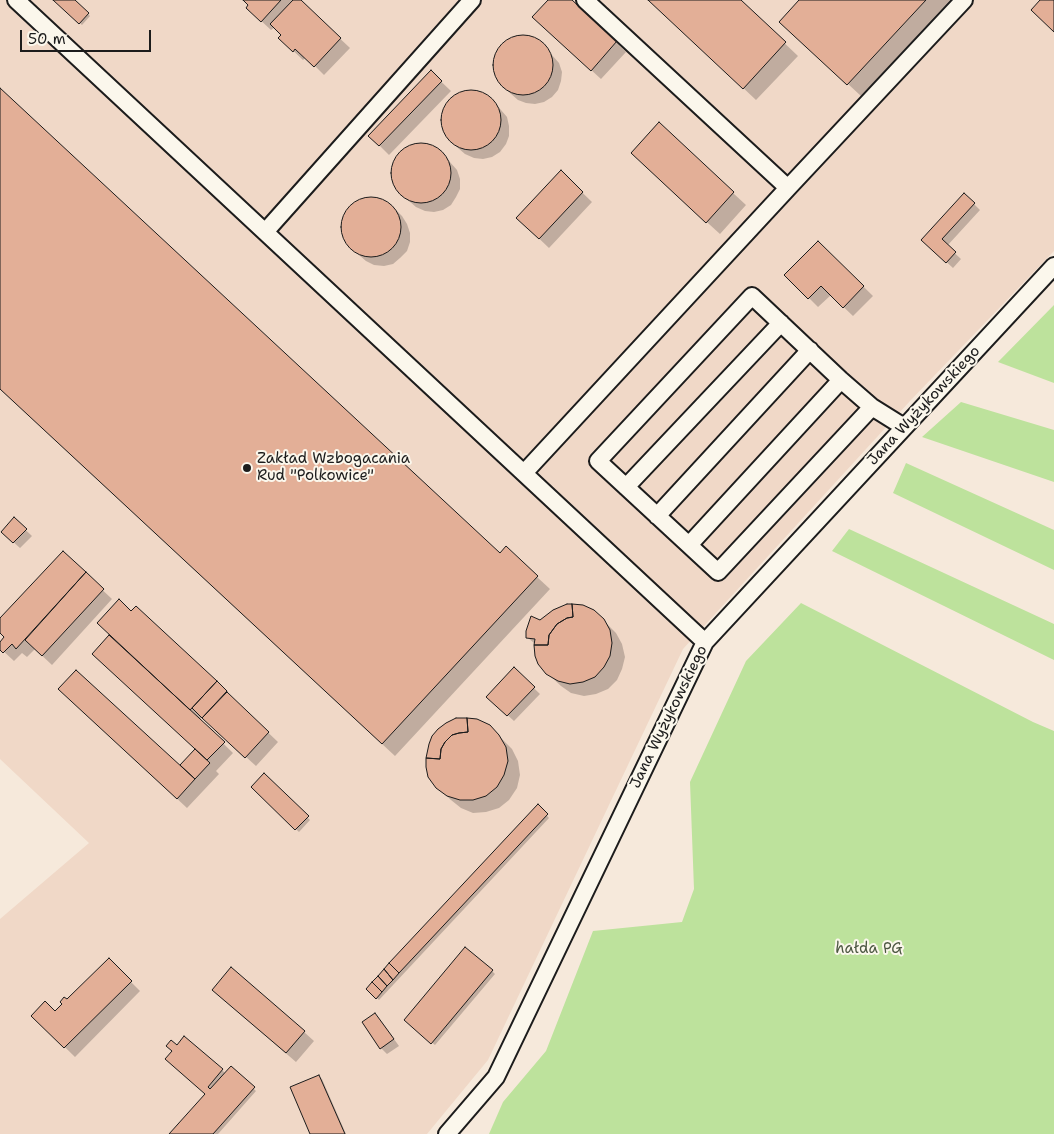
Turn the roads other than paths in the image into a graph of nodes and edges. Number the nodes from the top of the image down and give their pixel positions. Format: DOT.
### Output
graph roads {
  1 [pos="16,0"];
  2 [pos="472,0"];
  3 [pos="585,0"];
  4 [pos="964,0"];
  5 [pos="788,188"];
  6 [pos="265,232"];
  7 [pos="1054,266"];
  8 [pos="781,323"];
  9 [pos="810,350"];
  10 [pos="841,380"];
  11 [pos="872,408"];
  12 [pos="904,427"];
  13 [pos="524,473"];
  14 [pos="626,488"];
  15 [pos="657,516"];
  16 [pos="689,545"];
  17 [pos="705,642"];
  18 [pos="447,1134"];
  1 -- 6 [label="street"];
  2 -- 6 [label="street"];
  3 -- 5 [label="street"];
  4 -- 5 [label="street"];
  5 -- 13 [label="street"];
  6 -- 13 [label="street"];
  7 -- 12 [label="street, Jana Wyżykowskiego"];
  8 -- 9 [label="street"];
  8 -- 14 [label="street"];
  8 -- 14 [label="street"];
  9 -- 10 [label="street"];
  9 -- 15 [label="street"];
  10 -- 11 [label="street"];
  10 -- 16 [label="street"];
  11 -- 12 [label="street"];
  11 -- 16 [label="street"];
  12 -- 17 [label="street, Jana Wyżykowskiego"];
  13 -- 17 [label="street"];
  14 -- 15 [label="street"];
  15 -- 16 [label="street"];
  17 -- 18 [label="street, Jana Wyżykowskiego"];
}
